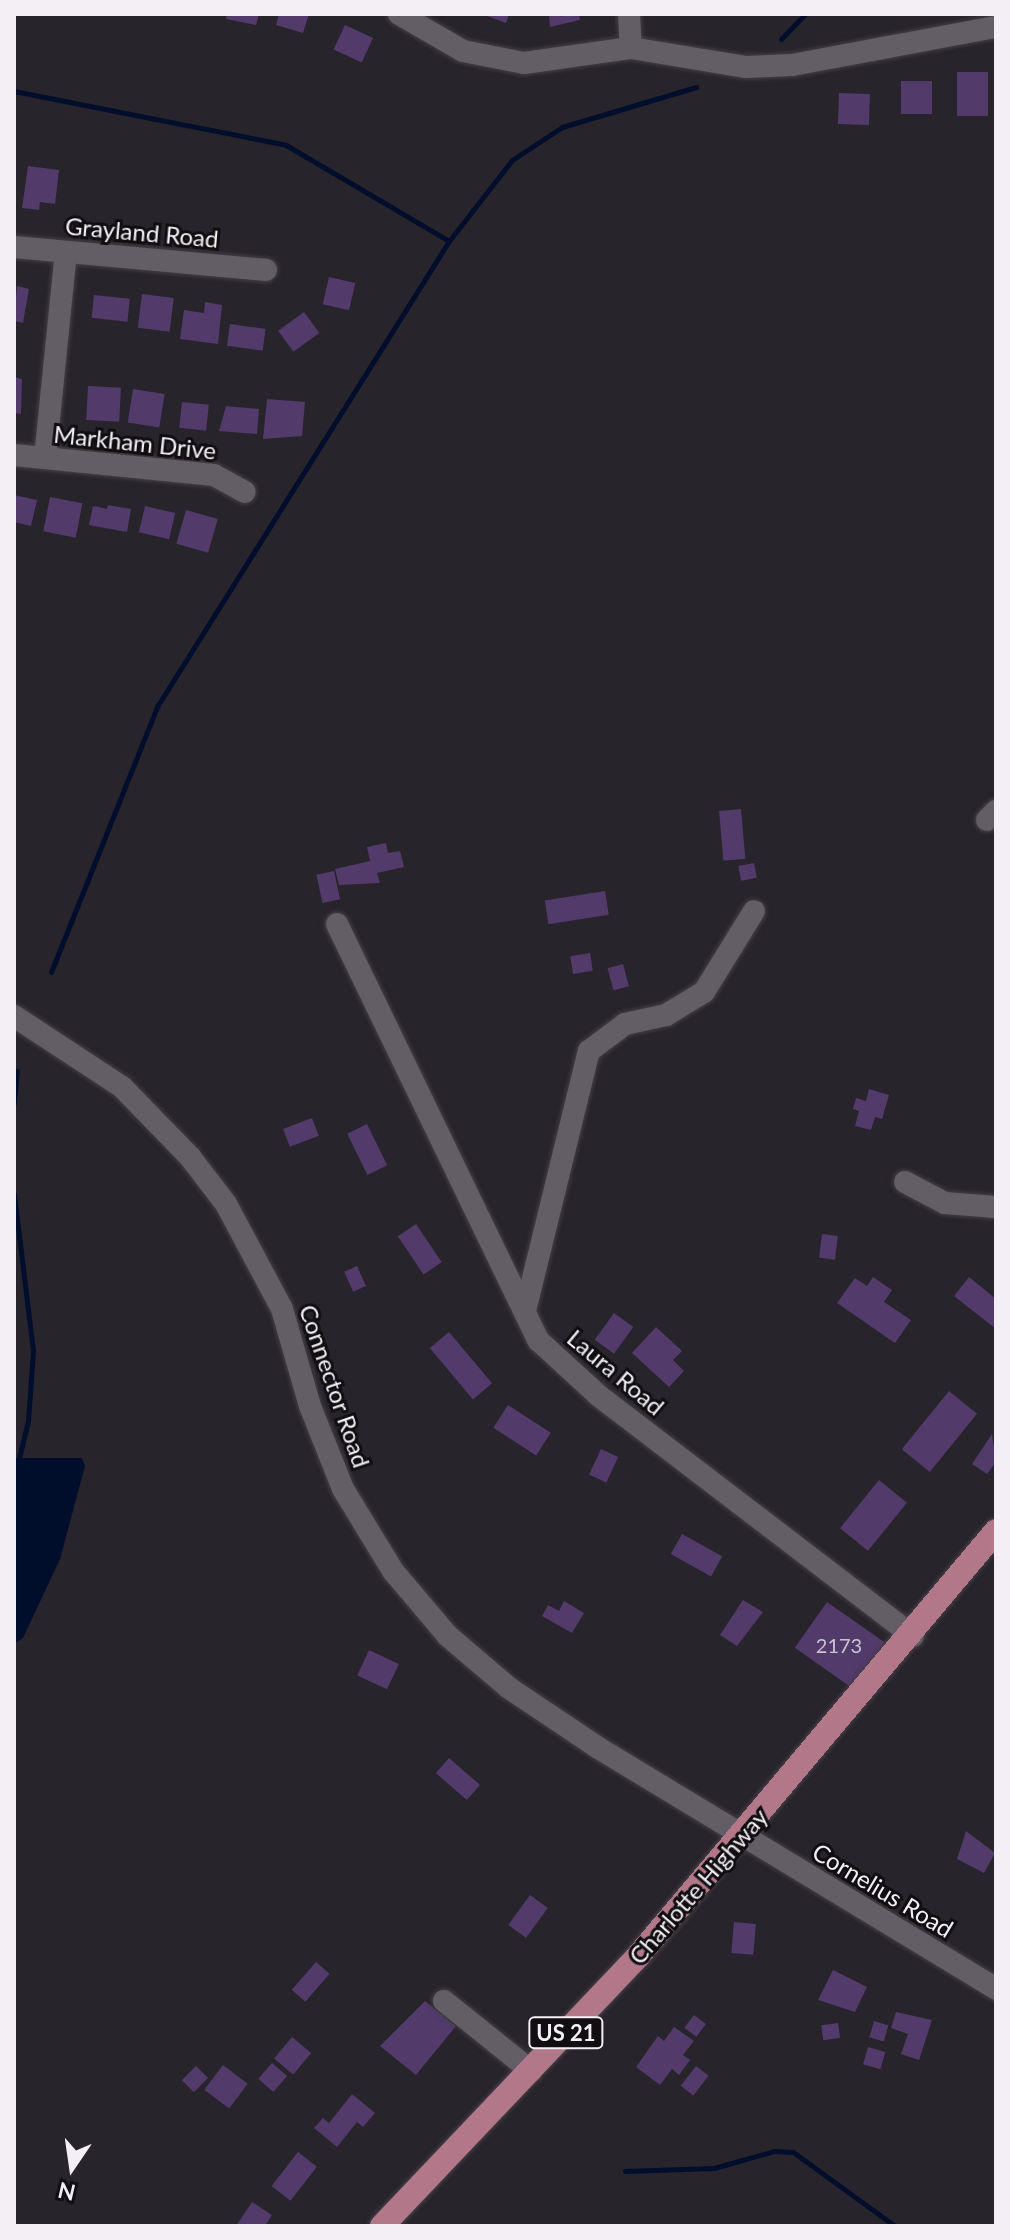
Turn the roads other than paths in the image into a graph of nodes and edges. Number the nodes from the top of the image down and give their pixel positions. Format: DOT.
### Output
graph roads {
  1 [pos="399,14"];
  2 [pos="629,14"];
  3 [pos="996,27"];
  4 [pos="631,48"];
  5 [pos="14,247"];
  6 [pos="66,252"];
  7 [pos="266,270"];
  8 [pos="14,455"];
  9 [pos="45,458"];
  10 [pos="245,492"];
  11 [pos="754,911"];
  12 [pos="337,924"];
  13 [pos="14,1016"];
  14 [pos="905,1182"];
  15 [pos="996,1207"];
  16 [pos="525,1311"];
  17 [pos="996,1531"];
  18 [pos="913,1636"];
  19 [pos="743,1836"];
  20 [pos="996,1989"];
  21 [pos="444,2001"];
  22 [pos="531,2071"];
  23 [pos="382,2226"];
  1 -- 4 [label="street"];
  2 -- 4 [label="street"];
  3 -- 4 [label="street"];
  5 -- 6 [label="street, Grayland Road"];
  6 -- 7 [label="street, Grayland Road"];
  6 -- 9 [label="street"];
  8 -- 9 [label="street, Markham Drive"];
  9 -- 10 [label="street, Markham Drive"];
  11 -- 16 [label="street"];
  12 -- 16 [label="street, Laura Road"];
  13 -- 19 [label="street, Connector Road"];
  14 -- 15 [label="street"];
  16 -- 18 [label="street, Laura Road"];
  17 -- 18 [label="main road, Charlotte Highway / US 21"];
  18 -- 19 [label="main road, Charlotte Highway / US 21"];
  19 -- 20 [label="street, Cornelius Road"];
  19 -- 22 [label="main road, Charlotte Highway / US 21"];
  21 -- 22 [label="street"];
  22 -- 23 [label="main road, Charlotte Highway / US 21"];
}
